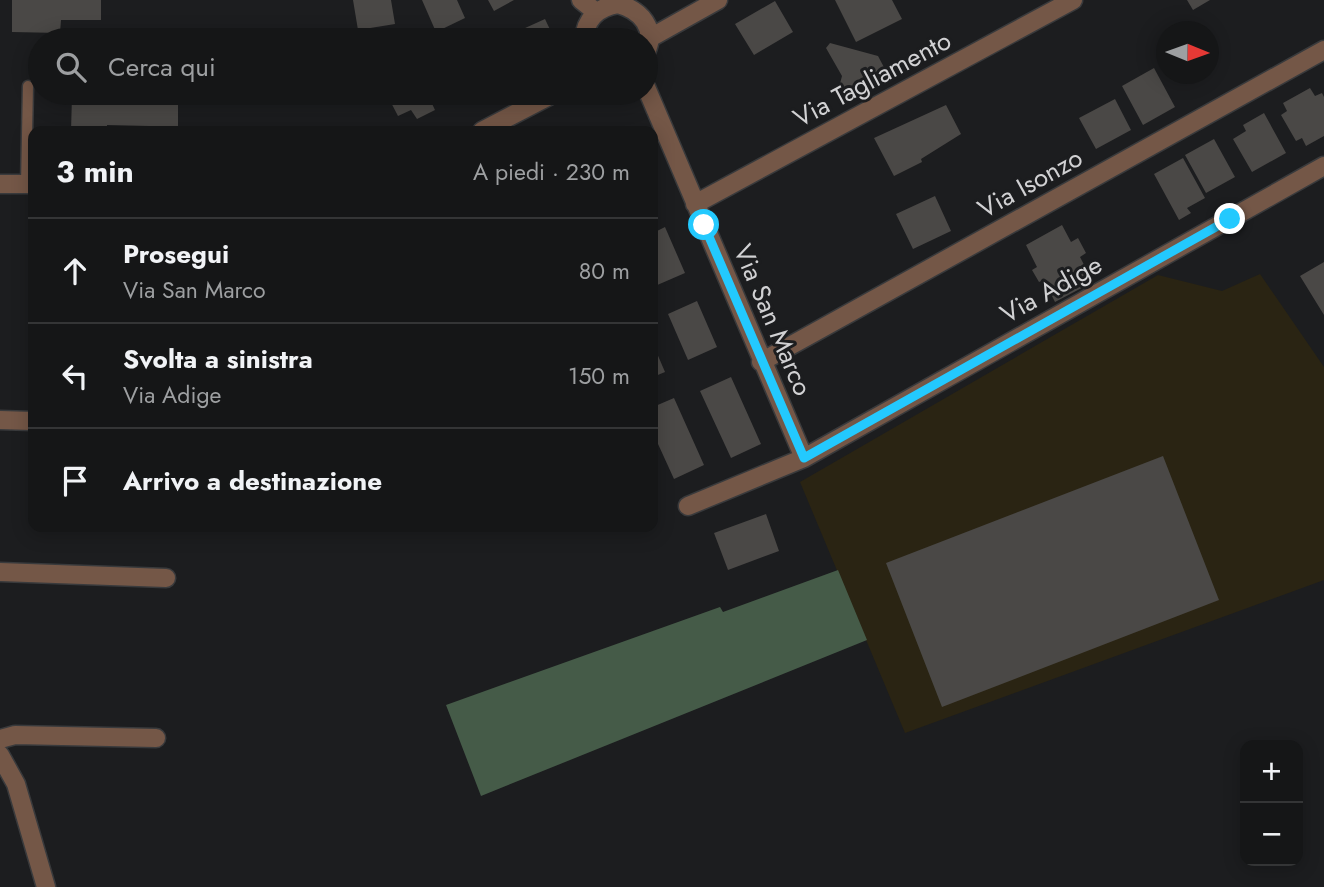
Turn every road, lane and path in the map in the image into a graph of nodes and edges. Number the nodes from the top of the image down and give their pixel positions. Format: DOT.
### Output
graph roads {
  1 [pos="581,0"];
  2 [pos="718,0"];
  3 [pos="1073,0"];
  4 [pos="596,12"];
  5 [pos="585,28"];
  6 [pos="645,28"];
  7 [pos="658,39"];
  8 [pos="1324,50"];
  9 [pos="28,105"];
  10 [pos="532,105"];
  11 [pos="654,105"];
  12 [pos="29,126"];
  13 [pos="492,126"];
  14 [pos="1324,166"];
  15 [pos="0,184"];
  16 [pos="28,184"];
  17 [pos="695,204"];
  18 [pos="761,362"];
  19 [pos="0,420"];
  20 [pos="28,421"];
  21 [pos="804,458"];
  22 [pos="688,506"];
  23 [pos="0,572"];
  24 [pos="166,578"];
  25 [pos="156,738"];
  26 [pos="0,739"];
  27 [pos="0,755"];
  28 [pos="46,887"];
  1 -- 4 [label="street"];
  2 -- 7 [label="street"];
  3 -- 17 [label="street, Via Tagliamento"];
  4 -- 5 [label="street"];
  4 -- 6 [label="street"];
  8 -- 18 [label="street, Via Isonzo"];
  9 -- 12 [label="lane"];
  10 -- 13 [label="street"];
  11 -- 17 [label="street, Via San Marco"];
  14 -- 21 [label="street, Via Adige"];
  15 -- 16 [label="street"];
  17 -- 18 [label="street, Via San Marco"];
  18 -- 21 [label="street, Via San Marco"];
  19 -- 20 [label="street"];
  21 -- 22 [label="street, Via Adige"];
  23 -- 24 [label="street"];
  25 -- 26 [label="street"];
  27 -- 28 [label="street"];
}
